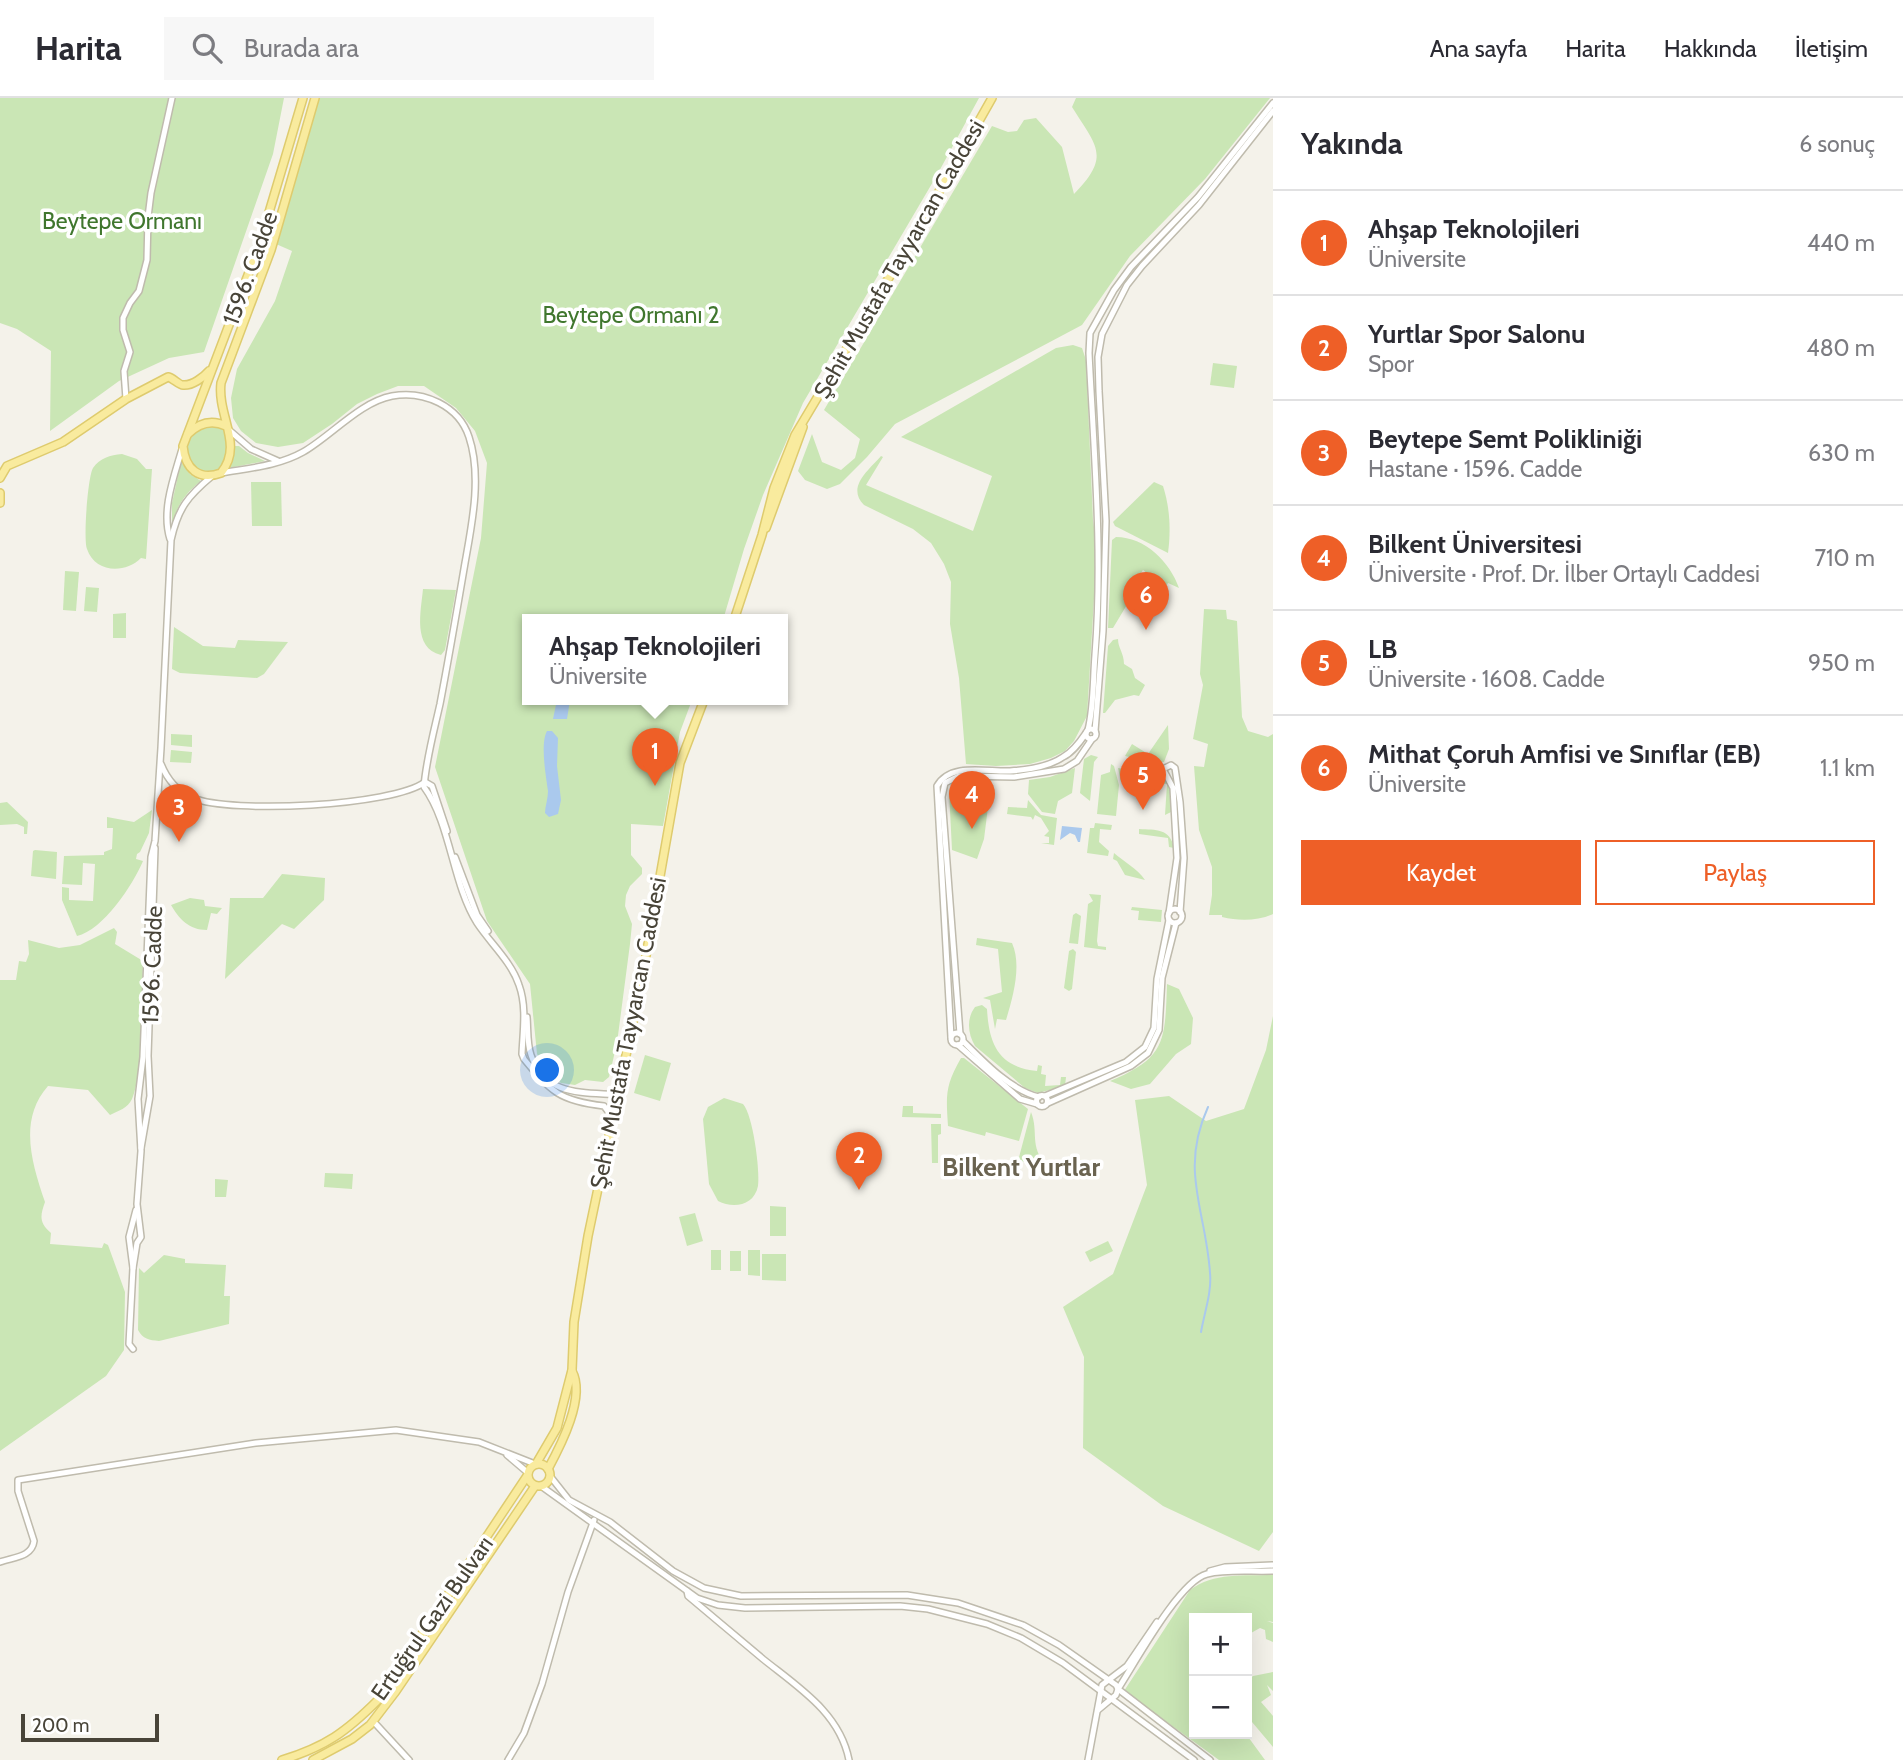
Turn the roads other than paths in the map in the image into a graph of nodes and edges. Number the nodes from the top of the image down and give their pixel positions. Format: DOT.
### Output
graph roads {
  1 [pos="172,98"];
  2 [pos="303,98"];
  3 [pos="315,98"];
  4 [pos="992,98"];
  5 [pos="1273,103"];
  6 [pos="1273,111"];
  7 [pos="1092,329"];
  8 [pos="1101,337"];
  9 [pos="1089,341"];
  10 [pos="212,369"];
  11 [pos="126,399"];
  12 [pos="226,426"];
  13 [pos="187,434"];
  14 [pos="183,446"];
  15 [pos="278,461"];
  16 [pos="221,473"];
  17 [pos="212,476"];
  18 [pos="0,478"];
  19 [pos="0,493"];
  20 [pos="0,503"];
  21 [pos="1097,523"];
  22 [pos="1106,523"];
  23 [pos="170,540"];
  24 [pos="736,614"];
  25 [pos="1100,631"];
  26 [pos="1097,671"];
  27 [pos="702,705"];
  28 [pos="1087,731"];
  29 [pos="1096,732"];
  30 [pos="1092,739"];
  31 [pos="160,758"];
  32 [pos="1175,772"];
  33 [pos="1168,777"];
  34 [pos="425,782"];
  35 [pos="173,785"];
  36 [pos="157,793"];
  37 [pos="155,841"];
  38 [pos="1180,912"];
  39 [pos="1169,916"];
  40 [pos="1176,923"];
  41 [pos="951,1037"];
  42 [pos="960,1040"];
  43 [pos="139,1087"];
  44 [pos="150,1089"];
  45 [pos="138,1096"];
  46 [pos="149,1099"];
  47 [pos="618,1099"];
  48 [pos="1044,1099"];
  49 [pos="1037,1104"];
  50 [pos="604,1106"];
  51 [pos="614,1118"];
  52 [pos="141,1151"];
  53 [pos="137,1203"];
  54 [pos="131,1233"];
  55 [pos="141,1235"];
  56 [pos="130,1241"];
  57 [pos="138,1243"];
  58 [pos="133,1268"];
  59 [pos="133,1349"];
  60 [pos="572,1370"];
  61 [pos="499,1449"];
  62 [pos="536,1464"];
  63 [pos="549,1472"];
  64 [pos="527,1474"];
  65 [pos="538,1486"];
  66 [pos="598,1516"];
  67 [pos="593,1522"];
  68 [pos="0,1562"];
  69 [pos="1273,1565"];
  70 [pos="1273,1571"];
  71 [pos="691,1583"];
  72 [pos="687,1591"];
  73 [pos="1108,1681"];
  74 [pos="1118,1689"];
  75 [pos="1100,1690"];
  76 [pos="1111,1699"];
  77 [pos="1098,1710"];
  78 [pos="373,1721"];
  79 [pos="311,1751"];
  80 [pos="282,1760"];
  81 [pos="313,1760"];
  82 [pos="320,1760"];
  83 [pos="409,1760"];
  84 [pos="508,1760"];
  85 [pos="849,1760"];
  86 [pos="1088,1760"];
  87 [pos="1194,1760"];
  88 [pos="1210,1760"];
  1 -- 11 [label="street"];
  2 -- 10 [label="main road, 1596. Cadde"];
  3 -- 12 [label="main road, 1596. Cadde"];
  4 -- 24 [label="main road, Şehit Mustafa Tayyarcan Caddesi"];
  5 -- 7 [label="street"];
  6 -- 8 [label="street"];
  7 -- 8 [label="street"];
  7 -- 9 [label="street"];
  8 -- 9 [label="street"];
  8 -- 22 [label="street"];
  9 -- 21 [label="street"];
  10 -- 11 [label="main road"];
  10 -- 13 [label="main road, 1596. Cadde"];
  11 -- 18 [label="main road"];
  12 -- 13 [label="main road"];
  12 -- 15 [label="street"];
  12 -- 16 [label="main road, 1596. Cadde"];
  13 -- 14 [label="main road, 1596. Cadde"];
  14 -- 17 [label="main road"];
  14 -- 23 [label="street, 1596. Cadde"];
  15 -- 16 [label="street"];
  15 -- 34 [label="street"];
  16 -- 17 [label="main road, 1596. Cadde"];
  17 -- 23 [label="street, 1596. Cadde"];
  19 -- 20 [label="main road"];
  21 -- 22 [label="street"];
  21 -- 25 [label="street"];
  22 -- 25 [label="street"];
  23 -- 31 [label="street, 1596. Cadde"];
  25 -- 26 [label="street"];
  26 -- 28 [label="street"];
  26 -- 29 [label="street"];
  27 -- 47 [label="main road, Şehit Mustafa Tayyarcan Caddesi"];
  28 -- 29 [label="street"];
  28 -- 30 [label="street"];
  28 -- 41 [label="street"];
  29 -- 30 [label="street"];
  30 -- 42 [label="street"];
  31 -- 35 [label="street"];
  31 -- 36 [label="street, 1596. Cadde"];
  32 -- 33 [label="street"];
  32 -- 33 [label="street"];
  32 -- 38 [label="street"];
  33 -- 39 [label="street"];
  34 -- 35 [label="street"];
  34 -- 47 [label="street"];
  34 -- 50 [label="street"];
  35 -- 36 [label="street"];
  36 -- 37 [label="street, 1596. Cadde"];
  37 -- 43 [label="street, 1596. Cadde"];
  37 -- 44 [label="street, 1596. Cadde"];
  38 -- 39 [label="street"];
  38 -- 40 [label="street"];
  39 -- 40 [label="street"];
  39 -- 48 [label="street"];
  40 -- 48 [label="street"];
  41 -- 42 [label="street"];
  41 -- 42 [label="street"];
  42 -- 48 [label="street"];
  42 -- 49 [label="street"];
  43 -- 44 [label="street"];
  43 -- 45 [label="street, 1596. Cadde"];
  44 -- 46 [label="street, 1596. Cadde"];
  45 -- 46 [label="street"];
  45 -- 52 [label="street, 1596. Cadde"];
  46 -- 52 [label="street, 1596. Cadde"];
  47 -- 50 [label="street"];
  47 -- 51 [label="main road, Şehit Mustafa Tayyarcan Caddesi"];
  48 -- 49 [label="street"];
  48 -- 49 [label="street"];
  50 -- 51 [label="street"];
  51 -- 60 [label="main road, Şehit Mustafa Tayyarcan Caddesi"];
  52 -- 53 [label="street"];
  53 -- 54 [label="street"];
  53 -- 55 [label="street"];
  54 -- 55 [label="street"];
  54 -- 56 [label="street"];
  55 -- 57 [label="street"];
  56 -- 57 [label="street"];
  56 -- 58 [label="street"];
  57 -- 58 [label="street"];
  58 -- 59 [label="street"];
  60 -- 62 [label="main road, Şehit Mustafa Tayyarcan Caddesi"];
  60 -- 63 [label="main road, Şehit Mustafa Tayyarcan Caddesi"];
  61 -- 62 [label="street"];
  61 -- 64 [label="street"];
  61 -- 68 [label="street"];
  62 -- 63 [label="main road"];
  62 -- 64 [label="main road"];
  63 -- 65 [label="main road"];
  63 -- 66 [label="street"];
  64 -- 65 [label="main road"];
  64 -- 79 [label="main road, Ertuğrul Gazi Bulvarı"];
  65 -- 67 [label="street"];
  65 -- 78 [label="main road, Ertuğrul Gazi Bulvarı"];
  66 -- 67 [label="street"];
  66 -- 71 [label="street"];
  67 -- 72 [label="street"];
  67 -- 84 [label="street"];
  69 -- 73 [label="street"];
  70 -- 74 [label="street"];
  71 -- 72 [label="street"];
  71 -- 73 [label="street"];
  72 -- 75 [label="street"];
  72 -- 85 [label="street"];
  73 -- 74 [label="street"];
  73 -- 75 [label="street"];
  74 -- 76 [label="street"];
  74 -- 88 [label="street"];
  75 -- 76 [label="street"];
  75 -- 77 [label="street"];
  76 -- 77 [label="street"];
  76 -- 87 [label="street"];
  77 -- 86 [label="street"];
  78 -- 81 [label="main road, Ertuğrul Gazi Bulvarı"];
  78 -- 83 [label="street"];
  79 -- 80 [label="main road, Ertuğrul Gazi Bulvarı"];
  79 -- 81 [label="street"];
  81 -- 82 [label="street"];
}
